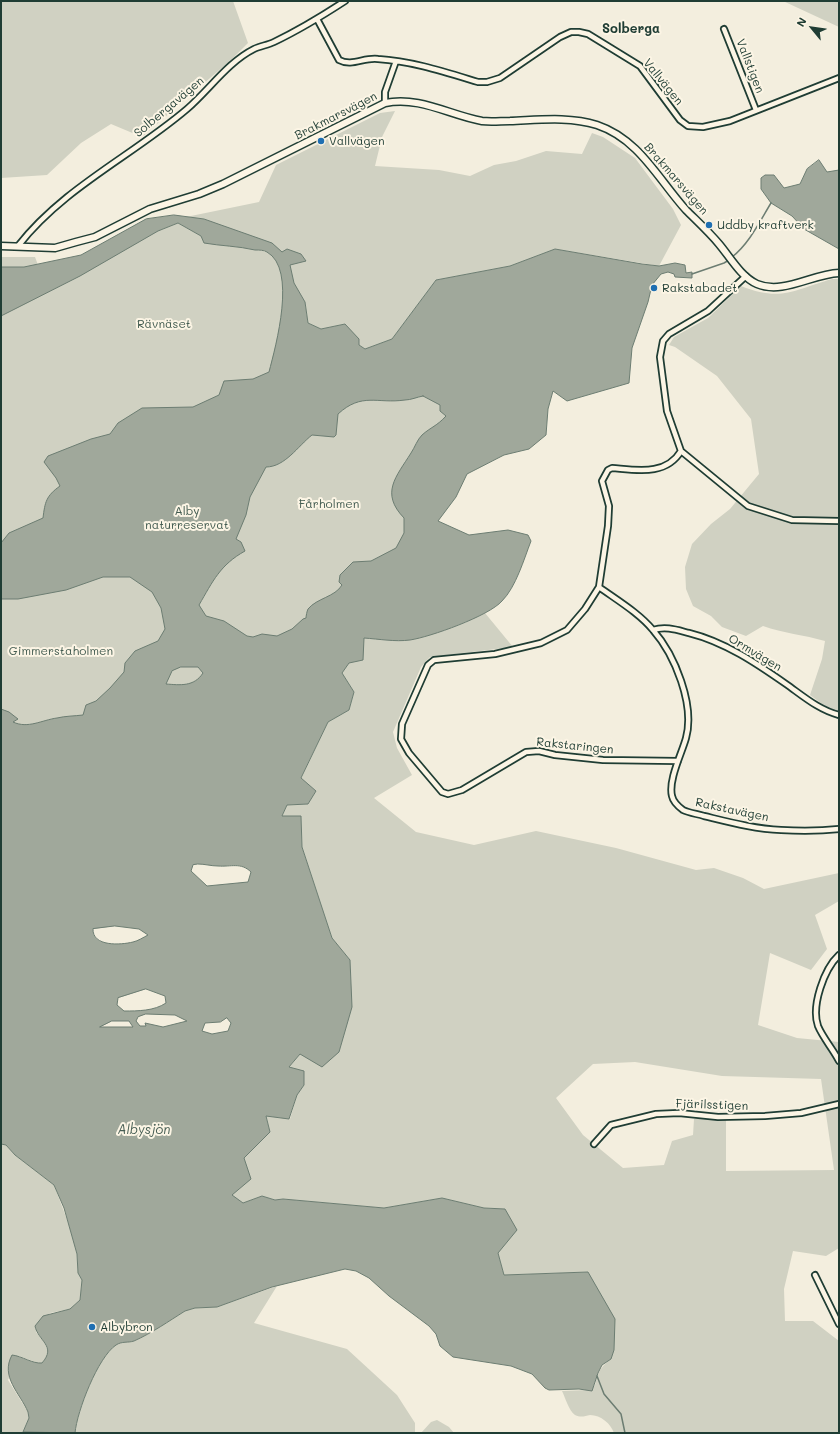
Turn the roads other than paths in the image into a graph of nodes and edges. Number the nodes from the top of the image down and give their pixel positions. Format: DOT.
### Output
graph roads {
  1 [pos="345,1"];
  2 [pos="317,19"];
  3 [pos="724,29"];
  4 [pos="396,61"];
  5 [pos="839,78"];
  6 [pos="386,103"];
  7 [pos="756,110"];
  8 [pos="1,246"];
  9 [pos="18,246"];
  10 [pos="839,273"];
  11 [pos="746,276"];
  12 [pos="682,451"];
  13 [pos="839,521"];
  14 [pos="599,587"];
  15 [pos="653,630"];
  16 [pos="839,715"];
  17 [pos="678,761"];
  18 [pos="839,829"];
  19 [pos="839,955"];
  20 [pos="839,1061"];
  21 [pos="839,1104"];
  22 [pos="594,1144"];
  23 [pos="815,1274"];
  24 [pos="839,1324"];
  1 -- 2 [label="street, Solbergavägen"];
  2 -- 4 [label="street, Vallvägen"];
  2 -- 9 [label="street, Solbergavägen"];
  3 -- 7 [label="street, Vallstigen"];
  4 -- 6 [label="street"];
  4 -- 7 [label="street, Vallvägen"];
  5 -- 7 [label="street, Vallvägen"];
  6 -- 9 [label="street, Brakmarsvägen"];
  6 -- 11 [label="street, Brakmarsvägen"];
  8 -- 9 [label="street, Brakmarsvägen"];
  10 -- 11 [label="street"];
  11 -- 12 [label="street"];
  12 -- 13 [label="street"];
  12 -- 14 [label="street"];
  14 -- 15 [label="street, Rakstavägen"];
  14 -- 17 [label="street, Rakstaringen"];
  15 -- 16 [label="street, Ormvägen"];
  15 -- 17 [label="street, Rakstavägen"];
  17 -- 18 [label="street, Rakstavägen"];
  19 -- 20 [label="street"];
  21 -- 22 [label="street, Fjärilsstigen"];
  23 -- 24 [label="street"];
}
